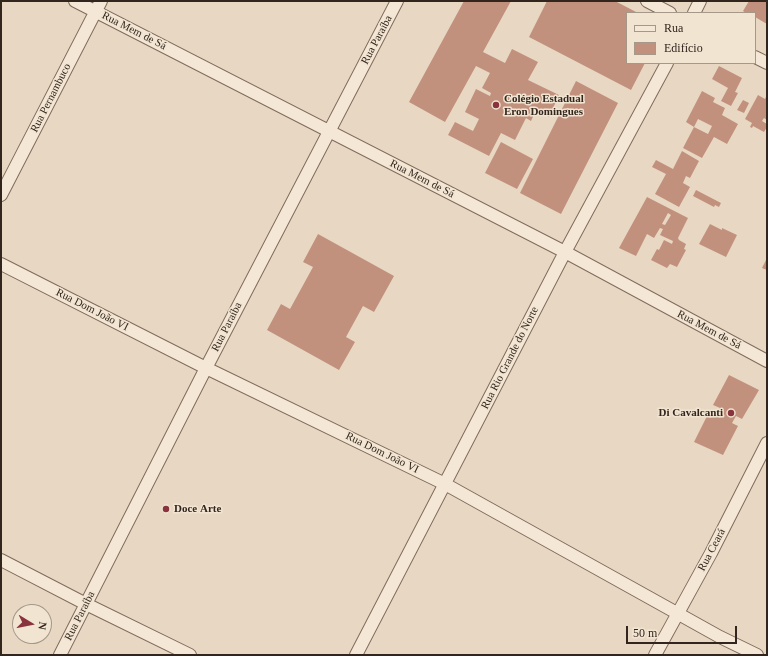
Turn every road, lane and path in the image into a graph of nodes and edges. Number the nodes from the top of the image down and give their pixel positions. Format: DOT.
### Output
graph roads {
  1 [pos="75,1"];
  2 [pos="397,1"];
  3 [pos="647,1"];
  4 [pos="700,1"];
  5 [pos="98,6"];
  6 [pos="668,12"];
  7 [pos="694,12"];
  8 [pos="756,58"];
  9 [pos="767,63"];
  10 [pos="667,64"];
  11 [pos="329,131"];
  12 [pos="1,194"];
  13 [pos="565,252"];
  14 [pos="1,264"];
  15 [pos="767,361"];
  16 [pos="206,368"];
  17 [pos="767,443"];
  18 [pos="445,484"];
  19 [pos="1,560"];
  20 [pos="86,604"];
  21 [pos="679,613"];
  22 [pos="60,655"];
  23 [pos="190,655"];
  24 [pos="356,655"];
  25 [pos="655,655"];
  26 [pos="757,655"];
  1 -- 5 [label="street, Rua Mem de Sá"];
  2 -- 11 [label="street, Rua Paraíba"];
  3 -- 6 [label="street"];
  4 -- 7 [label="street"];
  5 -- 11 [label="street, Rua Mem de Sá"];
  5 -- 12 [label="street, Rua Pernambuco"];
  8 -- 9 [label="street"];
  10 -- 13 [label="street, Rua Rio Grande do Norte"];
  11 -- 13 [label="street, Rua Mem de Sá"];
  11 -- 16 [label="street, Rua Paraíba"];
  13 -- 15 [label="street, Rua Mem de Sá"];
  13 -- 18 [label="street, Rua Rio Grande do Norte"];
  14 -- 16 [label="street, Rua Dom João VI"];
  16 -- 18 [label="street, Rua Dom João VI"];
  16 -- 20 [label="street, Rua Paraíba"];
  17 -- 21 [label="street, Rua Ceará"];
  18 -- 21 [label="street, Rua Dom João VI"];
  18 -- 24 [label="street, Rua Rio Grande do Norte"];
  19 -- 20 [label="street"];
  20 -- 22 [label="street, Rua Paraíba"];
  20 -- 23 [label="street"];
  21 -- 25 [label="street, Rua Ceará"];
  21 -- 26 [label="street, Rua Dom João VI"];
}
